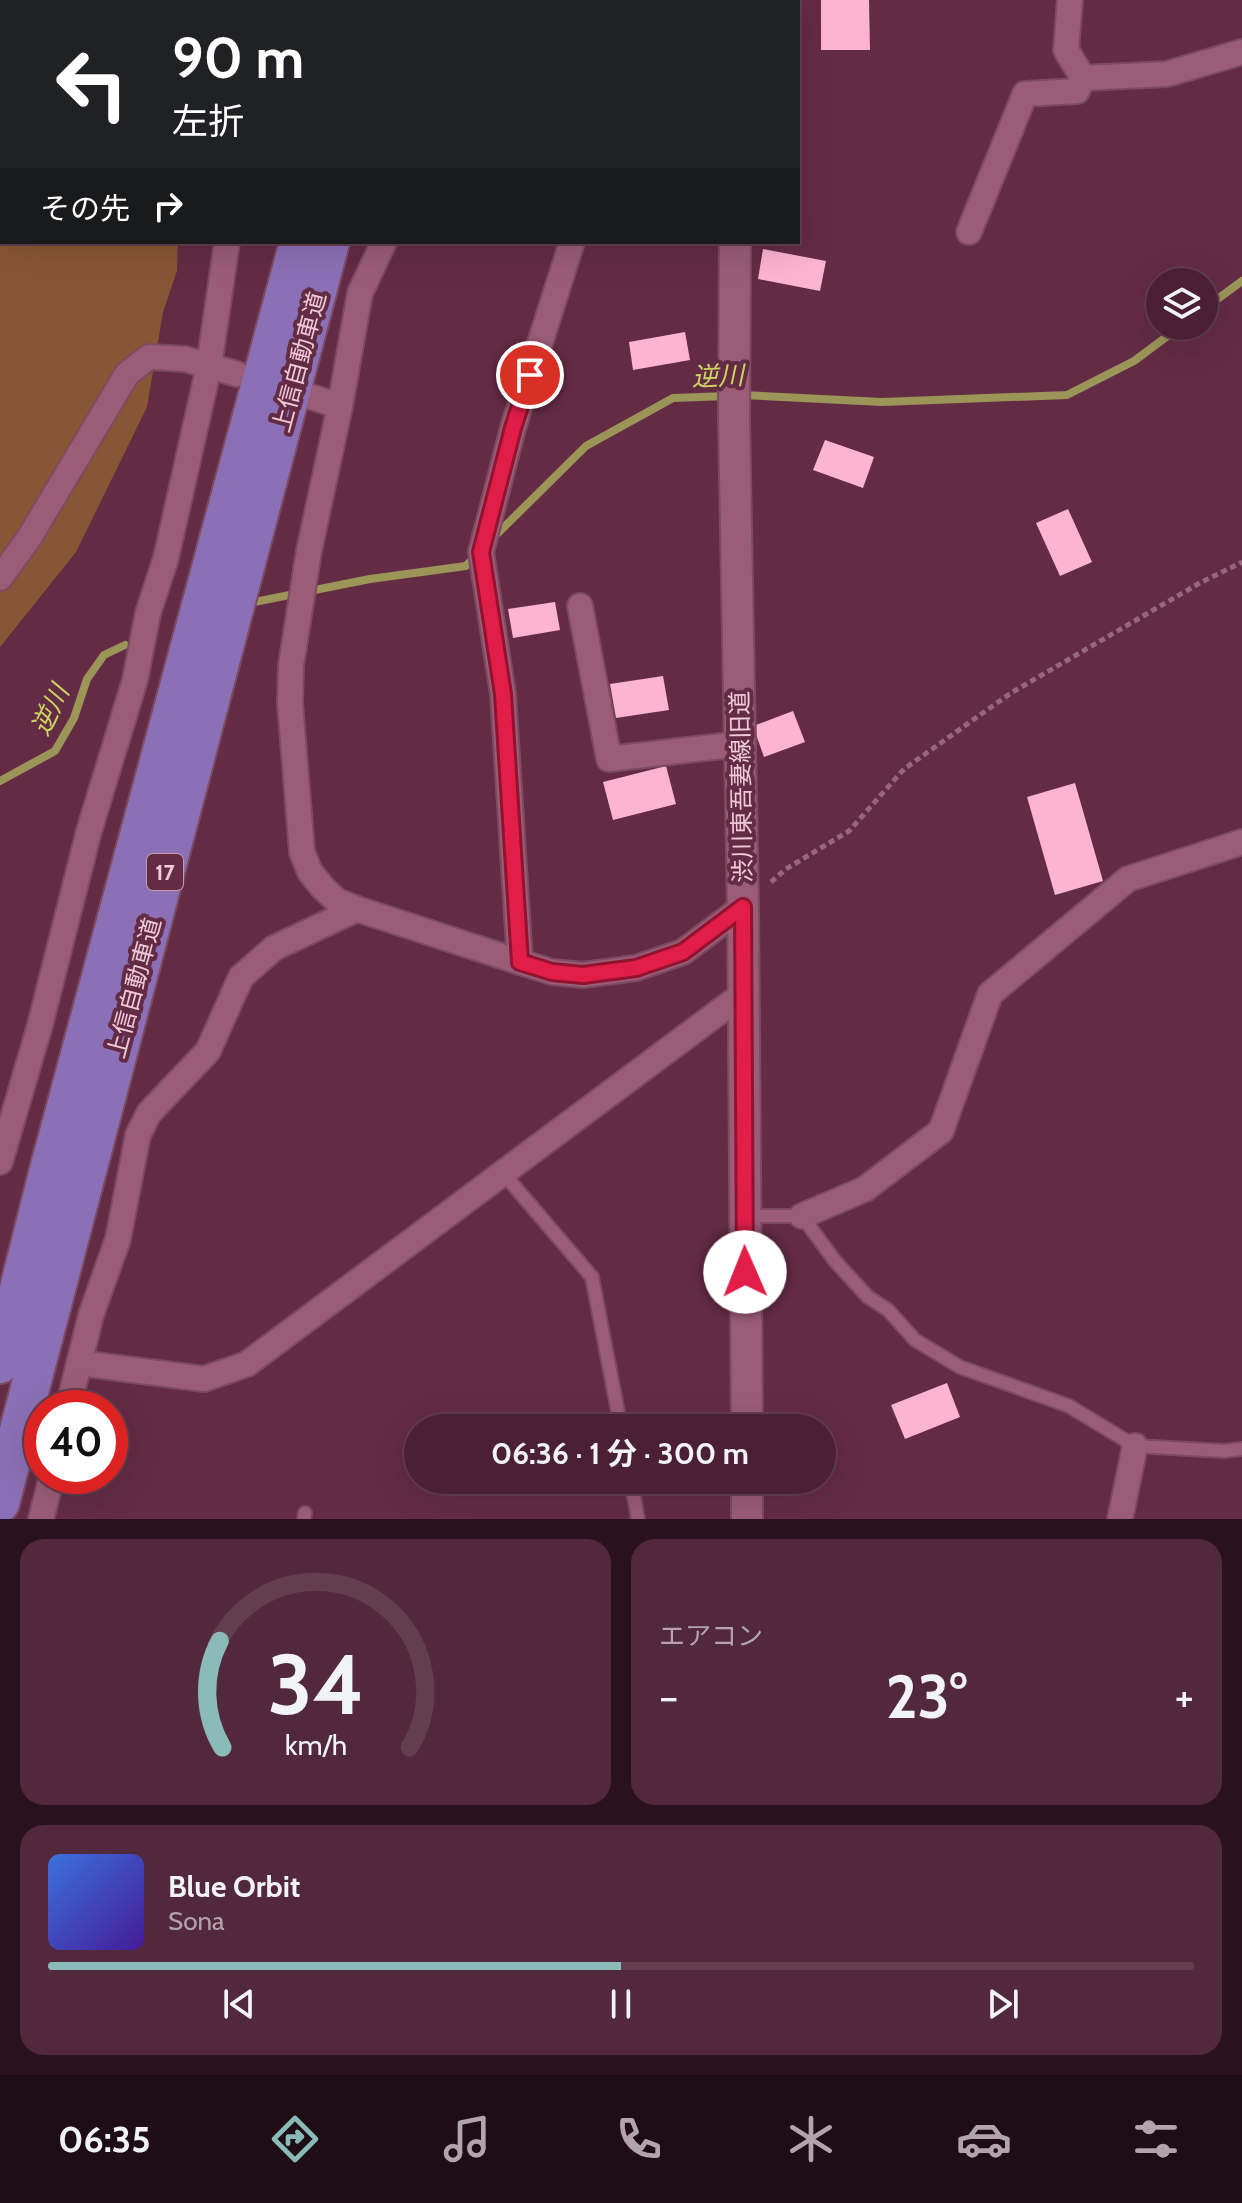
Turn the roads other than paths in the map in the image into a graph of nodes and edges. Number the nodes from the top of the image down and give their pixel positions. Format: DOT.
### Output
graph roads {
  1 [pos="1070,0"];
  2 [pos="1242,52"];
  3 [pos="1083,78"];
  4 [pos="969,232"];
  5 [pos="227,244"];
  6 [pos="298,244"];
  7 [pos="329,244"];
  8 [pos="383,244"];
  9 [pos="571,244"];
  10 [pos="735,244"];
  11 [pos="209,366"];
  12 [pos="237,374"];
  13 [pos="305,395"];
  14 [pos="340,406"];
  15 [pos="0,578"];
  16 [pos="580,606"];
  17 [pos="740,744"];
  18 [pos="1242,842"];
  19 [pos="743,907"];
  20 [pos="357,909"];
  21 [pos="520,962"];
  22 [pos="743,994"];
  23 [pos="0,1162"];
  24 [pos="503,1173"];
  25 [pos="744,1216"];
  26 [pos="802,1216"];
  27 [pos="79,1363"];
  28 [pos="0,1364"];
  29 [pos="72,1390"];
  30 [pos="618,1414"];
  31 [pos="747,1414"];
  32 [pos="1135,1446"];
  33 [pos="1242,1449"];
  34 [pos="47,1494"];
  35 [pos="634,1494"];
  36 [pos="747,1494"];
  37 [pos="0,1503"];
  38 [pos="41,1519"];
  39 [pos="638,1519"];
  40 [pos="747,1519"];
  41 [pos="1120,1519"];
  1 -- 3 [label="street"];
  2 -- 3 [label="street"];
  3 -- 4 [label="street"];
  5 -- 11 [label="street"];
  6 -- 28 [label="highway, 上信自動車道 / 17"];
  7 -- 37 [label="highway, 上信自動車道 / 17"];
  8 -- 14 [label="street"];
  9 -- 21 [label="street"];
  10 -- 17 [label="street, 渋川東吾妻線旧道"];
  11 -- 12 [label="street"];
  11 -- 15 [label="street"];
  11 -- 23 [label="street"];
  13 -- 14 [label="street"];
  14 -- 20 [label="street"];
  16 -- 17 [label="street"];
  17 -- 19 [label="street, 渋川東吾妻線旧道"];
  18 -- 26 [label="street"];
  19 -- 21 [label="street"];
  19 -- 22 [label="street, 渋川東吾妻線旧道"];
  20 -- 21 [label="street"];
  20 -- 27 [label="street"];
  22 -- 24 [label="street"];
  22 -- 25 [label="street, 渋川東吾妻線旧道"];
  24 -- 27 [label="street"];
  24 -- 30 [label="lane"];
  25 -- 26 [label="lane"];
  25 -- 31 [label="street, 渋川東吾妻線旧道"];
  26 -- 32 [label="lane"];
  27 -- 29 [label="street"];
  32 -- 33 [label="lane"];
  32 -- 41 [label="street"];
  34 -- 38 [label="street"];
  35 -- 39 [label="lane"];
  36 -- 40 [label="street"];
}
